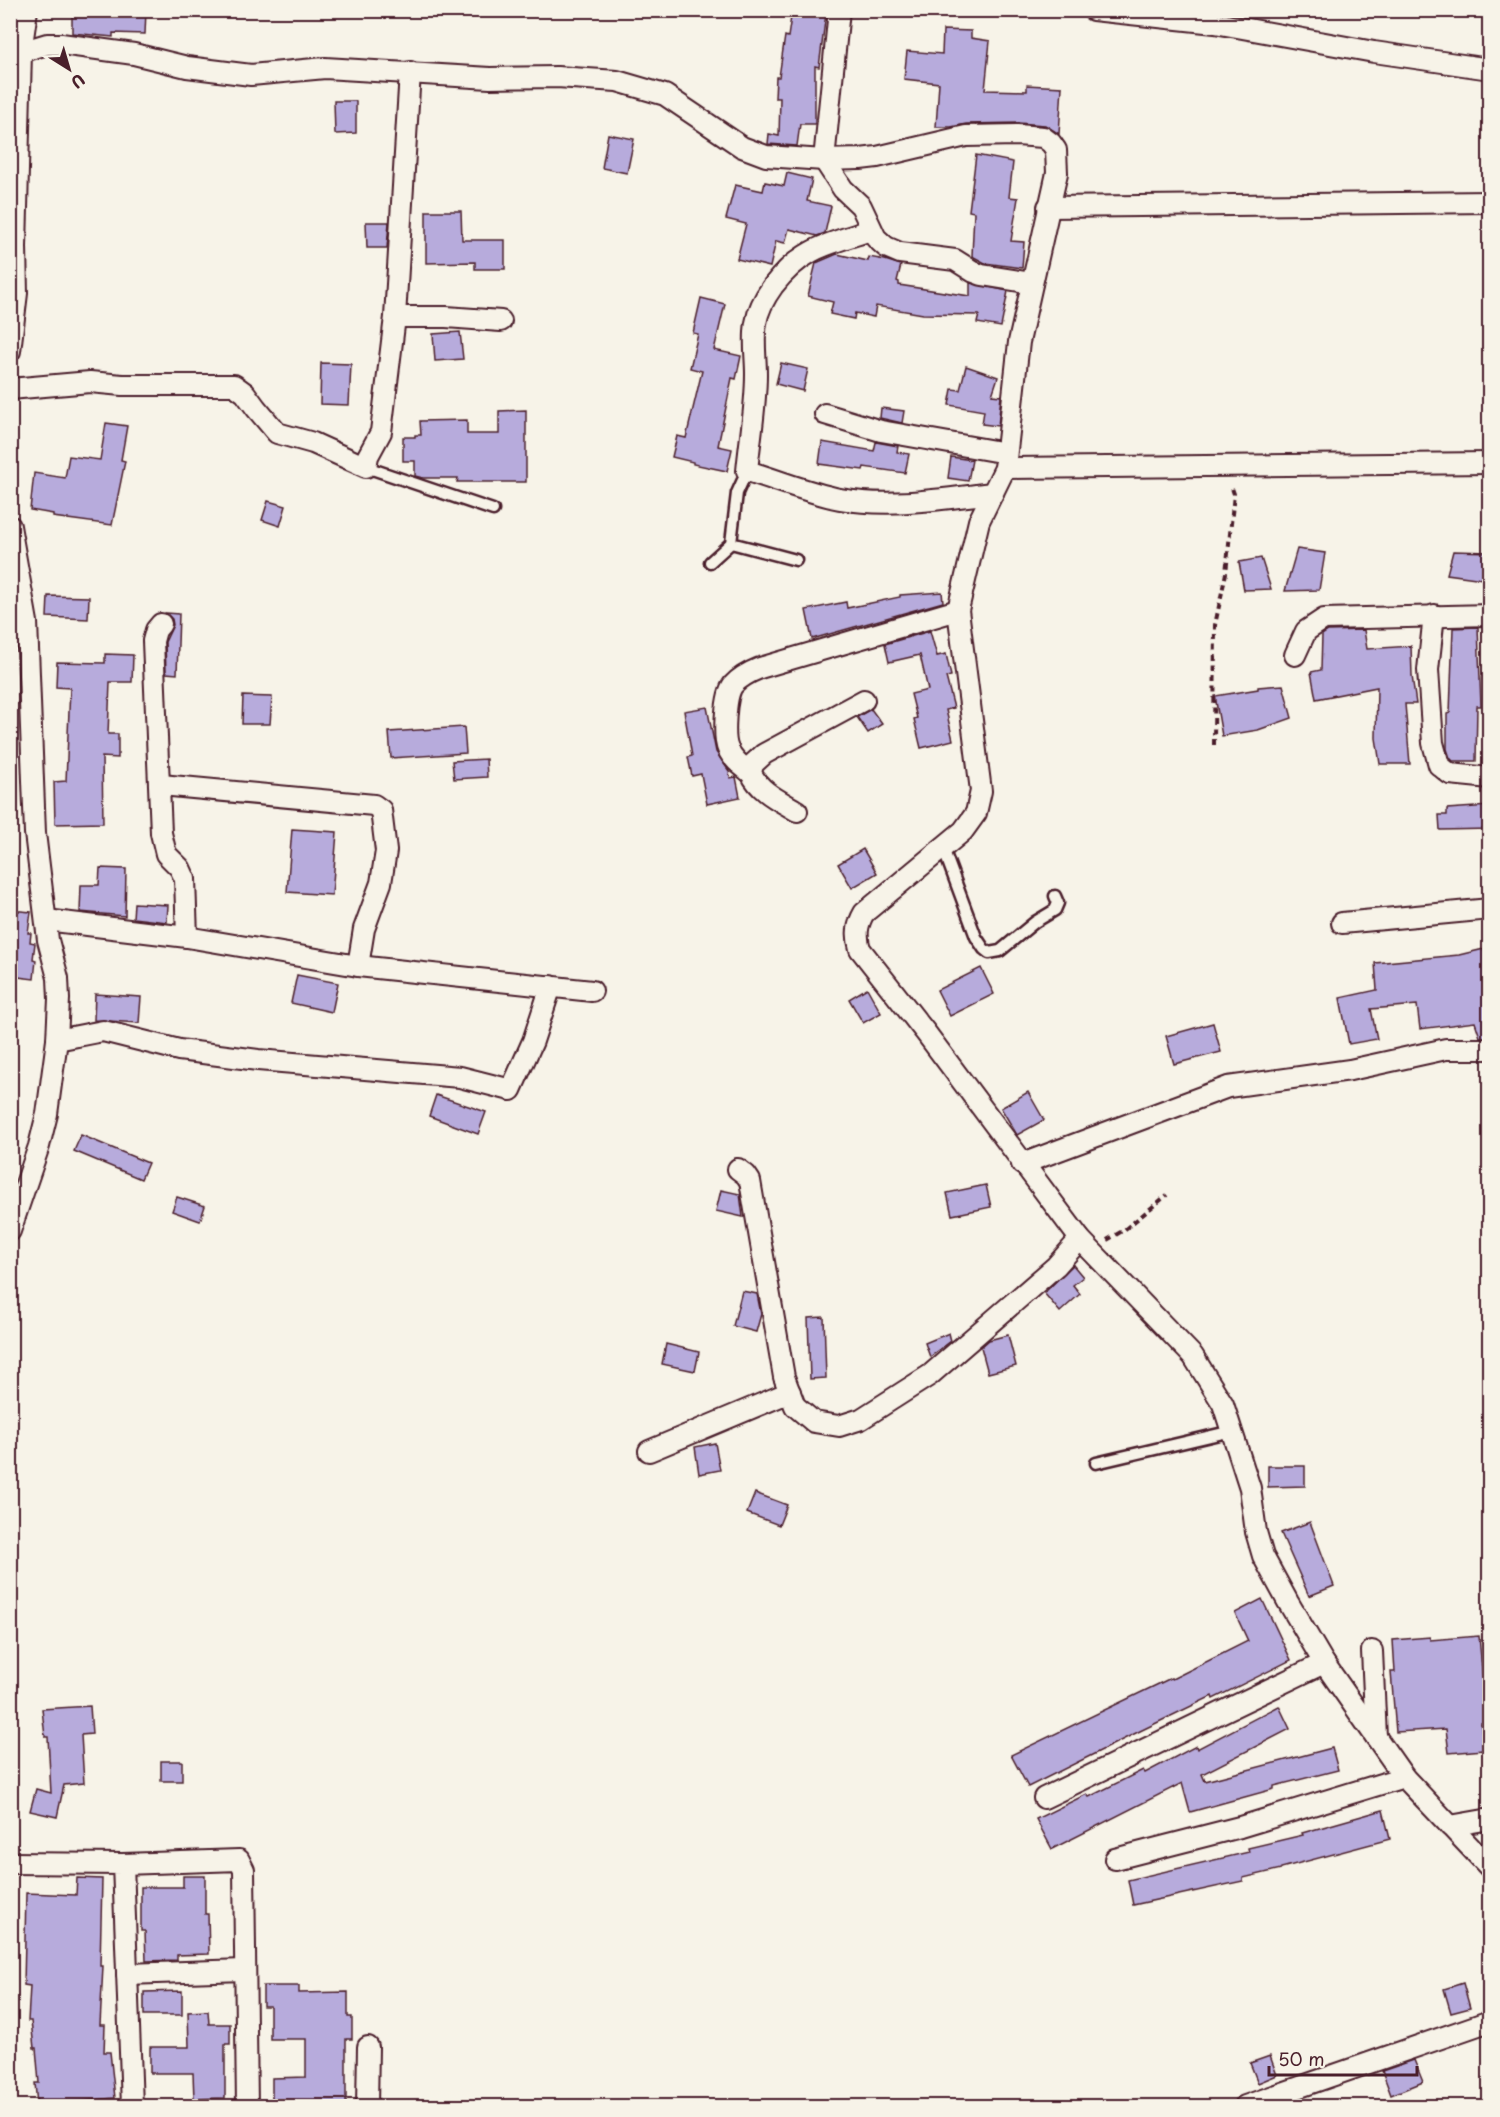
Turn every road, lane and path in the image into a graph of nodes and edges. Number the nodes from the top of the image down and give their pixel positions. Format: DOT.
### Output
graph roads {
  1 [pos="27,10"];
  2 [pos="839,10"];
  3 [pos="1093,10"];
  4 [pos="21,52"];
  5 [pos="1490,69"];
  6 [pos="410,72"];
  7 [pos="15,136"];
  8 [pos="824,160"];
  9 [pos="1490,202"];
  10 [pos="1048,207"];
  11 [pos="871,231"];
  12 [pos="1032,283"];
  13 [pos="395,317"];
  14 [pos="501,321"];
  15 [pos="10,351"];
  16 [pos="10,389"];
  17 [pos="825,414"];
  18 [pos="1005,460"];
  19 [pos="1490,463"];
  20 [pos="366,467"];
  21 [pos="1227,467"];
  22 [pos="747,471"];
  23 [pos="993,493"];
  24 [pos="493,510"];
  25 [pos="10,526"];
  26 [pos="731,543"];
  27 [pos="796,560"];
  28 [pos="710,562"];
  29 [pos="958,610"];
  30 [pos="1434,615"];
  31 [pos="1490,615"];
  32 [pos="161,624"];
  33 [pos="19,651"];
  34 [pos="1295,655"];
  35 [pos="864,700"];
  36 [pos="1214,745"];
  37 [pos="751,773"];
  38 [pos="1490,778"];
  39 [pos="160,785"];
  40 [pos="796,811"];
  41 [pos="943,848"];
  42 [pos="1055,896"];
  43 [pos="1490,909"];
  44 [pos="46,920"];
  45 [pos="1342,923"];
  46 [pos="187,936"];
  47 [pos="358,966"];
  48 [pos="551,986"];
  49 [pos="592,991"];
  50 [pos="57,1040"];
  51 [pos="1490,1049"];
  52 [pos="1022,1164"];
  53 [pos="738,1169"];
  54 [pos="17,1189"];
  55 [pos="1167,1195"];
  56 [pos="10,1231"];
  57 [pos="1085,1244"];
  58 [pos="790,1392"];
  59 [pos="1232,1431"];
  60 [pos="649,1451"];
  61 [pos="1096,1463"];
  62 [pos="1372,1652"];
  63 [pos="1324,1663"];
  64 [pos="1376,1737"];
  65 [pos="1404,1777"];
  66 [pos="1044,1798"];
  67 [pos="1490,1819"];
  68 [pos="1450,1826"];
  69 [pos="1115,1859"];
  70 [pos="10,1863"];
  71 [pos="123,1864"];
  72 [pos="1490,1868"];
  73 [pos="244,1970"];
  74 [pos="127,1974"];
  75 [pos="1490,2021"];
  76 [pos="368,2047"];
  77 [pos="132,2106"];
  78 [pos="247,2106"];
  79 [pos="367,2106"];
  80 [pos="1245,2106"];
  1 -- 4 [label="street"];
  2 -- 8 [label="street"];
  3 -- 5 [label="street"];
  4 -- 6 [label="street"];
  4 -- 7 [label="street"];
  6 -- 8 [label="street"];
  6 -- 13 [label="street"];
  7 -- 15 [label="street"];
  8 -- 10 [label="street"];
  8 -- 11 [label="street"];
  9 -- 10 [label="street"];
  10 -- 12 [label="street"];
  11 -- 12 [label="street"];
  11 -- 22 [label="street"];
  12 -- 18 [label="street"];
  13 -- 14 [label="street"];
  13 -- 20 [label="street"];
  16 -- 20 [label="street"];
  17 -- 18 [label="street"];
  18 -- 21 [label="street"];
  18 -- 23 [label="street"];
  19 -- 21 [label="street"];
  20 -- 24 [label="lane"];
  21 -- 36 [label="path"];
  22 -- 23 [label="street"];
  22 -- 26 [label="lane"];
  23 -- 29 [label="street"];
  25 -- 33 [label="street"];
  26 -- 27 [label="lane"];
  26 -- 28 [label="lane"];
  29 -- 37 [label="street"];
  29 -- 41 [label="street"];
  30 -- 31 [label="street"];
  30 -- 34 [label="street"];
  30 -- 38 [label="street"];
  32 -- 39 [label="street"];
  33 -- 44 [label="street"];
  35 -- 37 [label="street"];
  37 -- 40 [label="street"];
  39 -- 46 [label="street"];
  39 -- 47 [label="street"];
  41 -- 42 [label="lane"];
  41 -- 52 [label="street"];
  43 -- 45 [label="street"];
  44 -- 46 [label="street"];
  44 -- 50 [label="street"];
  46 -- 47 [label="street"];
  47 -- 48 [label="street"];
  48 -- 49 [label="street"];
  48 -- 50 [label="street"];
  50 -- 54 [label="street"];
  51 -- 52 [label="street"];
  52 -- 57 [label="street"];
  53 -- 58 [label="street"];
  54 -- 56 [label="street"];
  55 -- 57 [label="path"];
  57 -- 58 [label="street"];
  57 -- 59 [label="street"];
  58 -- 60 [label="street"];
  59 -- 61 [label="lane"];
  59 -- 63 [label="street"];
  62 -- 64 [label="street"];
  63 -- 64 [label="street"];
  63 -- 66 [label="street"];
  64 -- 65 [label="street"];
  65 -- 68 [label="street"];
  65 -- 69 [label="street"];
  67 -- 68 [label="street"];
  68 -- 72 [label="street"];
  70 -- 71 [label="street"];
  71 -- 73 [label="street"];
  71 -- 74 [label="street"];
  73 -- 74 [label="street"];
  73 -- 78 [label="street"];
  74 -- 77 [label="street"];
  75 -- 80 [label="street"];
  76 -- 79 [label="street"];
}
